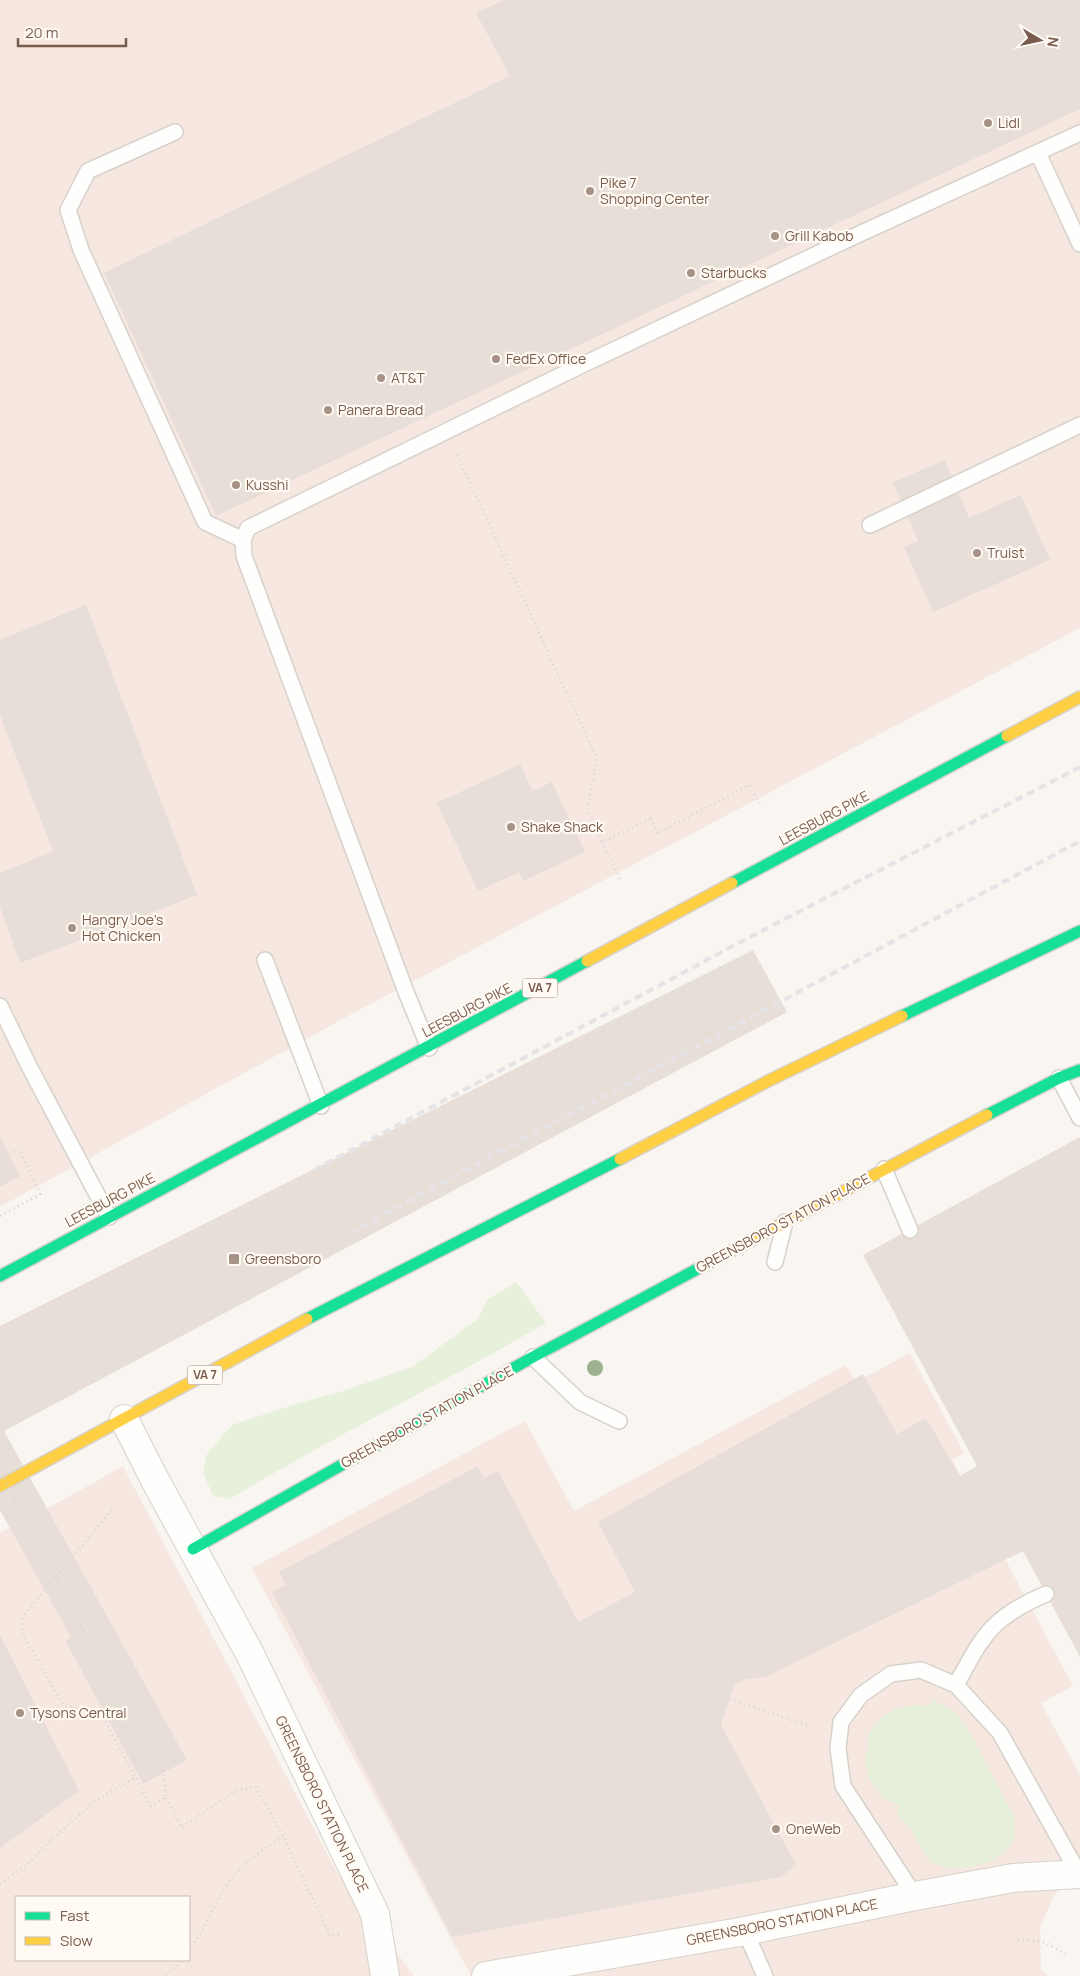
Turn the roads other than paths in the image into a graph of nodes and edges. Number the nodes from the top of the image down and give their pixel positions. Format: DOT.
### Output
graph roads {
  1 [pos="176,132"];
  2 [pos="1080,133"];
  3 [pos="1038,153"];
  4 [pos="1080,244"];
  5 [pos="1080,425"];
  6 [pos="870,525"];
  7 [pos="243,540"];
  8 [pos="1080,698"];
  9 [pos="1080,930"];
  10 [pos="265,960"];
  11 [pos="0,1006"];
  12 [pos="429,1048"];
  13 [pos="1080,1070"];
  14 [pos="1060,1078"];
  15 [pos="321,1106"];
  16 [pos="1080,1118"];
  17 [pos="884,1169"];
  18 [pos="109,1217"];
  19 [pos="785,1222"];
  20 [pos="910,1230"];
  21 [pos="775,1262"];
  22 [pos="0,1276"];
  23 [pos="534,1357"];
  24 [pos="124,1419"];
  25 [pos="619,1422"];
  26 [pos="0,1486"];
  27 [pos="193,1549"];
  28 [pos="1046,1594"];
  29 [pos="956,1685"];
  30 [pos="1080,1874"];
  31 [pos="915,1896"];
  32 [pos="745,1931"];
  33 [pos="385,1976"];
  34 [pos="486,1976"];
  35 [pos="765,1976"];
  1 -- 7 [label="lane"];
  2 -- 3 [label="lane"];
  3 -- 4 [label="lane"];
  3 -- 7 [label="lane"];
  5 -- 6 [label="lane"];
  7 -- 12 [label="lane"];
  8 -- 12 [label="main road, LEESBURG PIKE / VA 7"];
  9 -- 24 [label="main road, VA 7"];
  10 -- 15 [label="lane"];
  11 -- 18 [label="lane"];
  12 -- 15 [label="main road, LEESBURG PIKE / VA 7"];
  13 -- 14 [label="main road, GREENSBORO STATION PLACE"];
  14 -- 16 [label="lane"];
  14 -- 17 [label="main road, GREENSBORO STATION PLACE"];
  15 -- 18 [label="main road, LEESBURG PIKE / VA 7"];
  17 -- 19 [label="main road, GREENSBORO STATION PLACE"];
  17 -- 20 [label="lane"];
  18 -- 22 [label="main road, LEESBURG PIKE / VA 7"];
  19 -- 21 [label="lane"];
  19 -- 23 [label="main road, GREENSBORO STATION PLACE"];
  23 -- 25 [label="lane"];
  23 -- 27 [label="main road, GREENSBORO STATION PLACE"];
  24 -- 26 [label="main road, VA 7"];
  24 -- 27 [label="street"];
  27 -- 33 [label="street, GREENSBORO STATION PLACE"];
  28 -- 29 [label="lane"];
  29 -- 30 [label="lane"];
  29 -- 31 [label="lane"];
  30 -- 31 [label="street, GREENSBORO STATION PLACE"];
  31 -- 32 [label="street, GREENSBORO STATION PLACE"];
  32 -- 34 [label="street, GREENSBORO STATION PLACE"];
  32 -- 35 [label="lane"];
}
